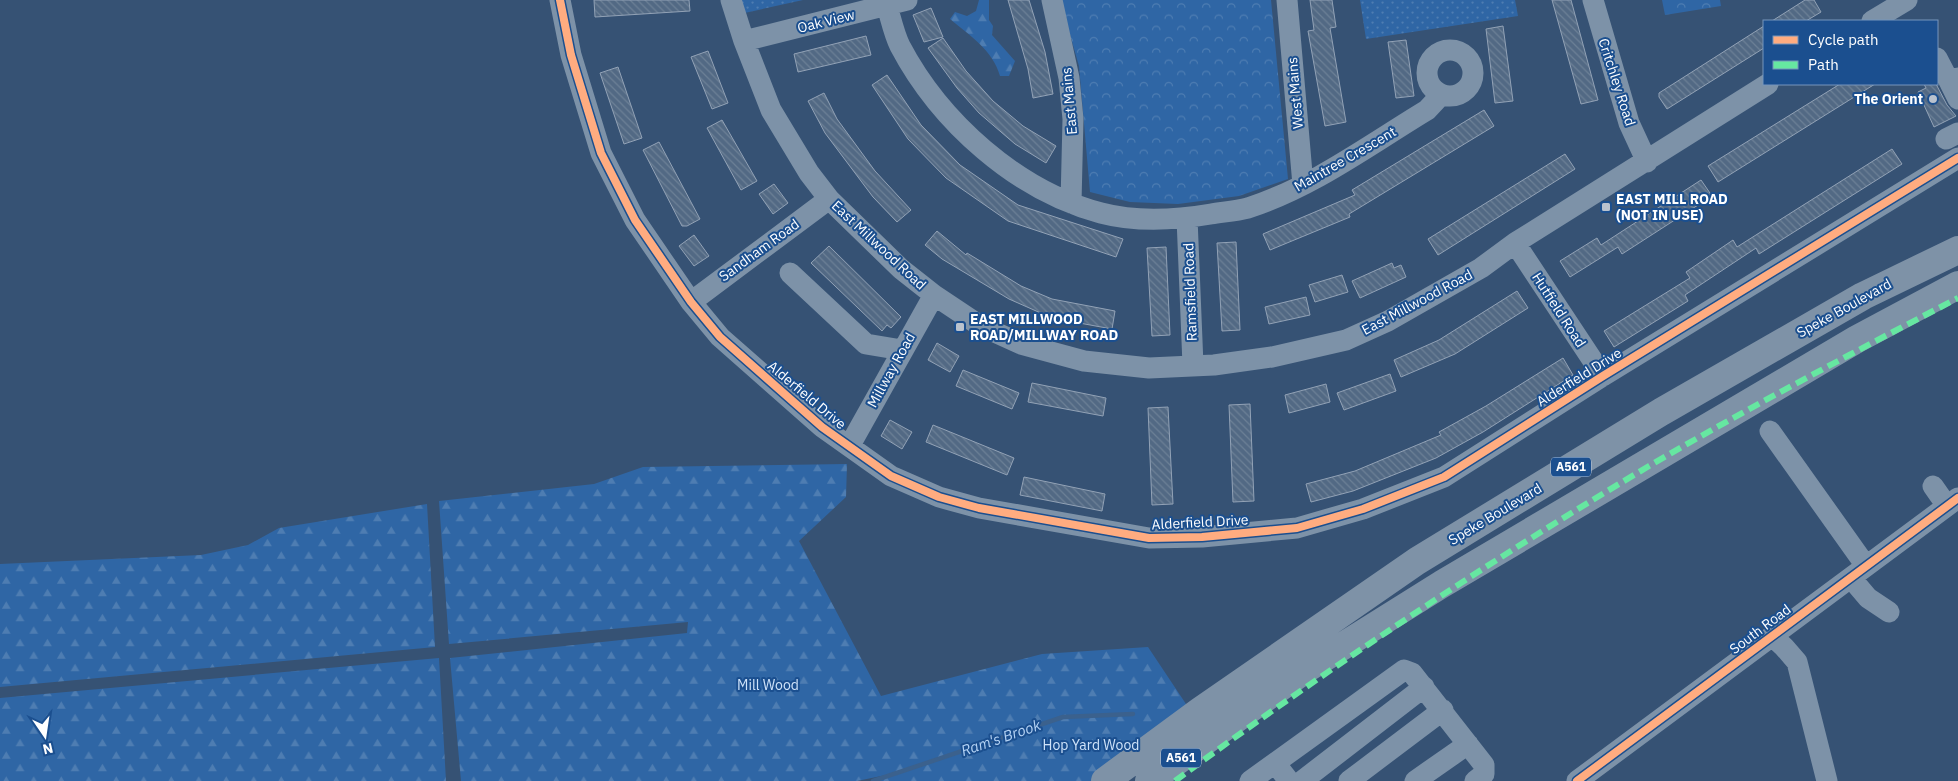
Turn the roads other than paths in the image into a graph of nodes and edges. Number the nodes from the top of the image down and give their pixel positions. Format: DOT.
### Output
graph roads {
  1 [pos="560,0"];
  2 [pos="731,0"];
  3 [pos="1052,0"];
  4 [pos="1287,0"];
  5 [pos="1593,0"];
  6 [pos="1907,0"];
  7 [pos="897,3"];
  8 [pos="1874,20"];
  9 [pos="744,41"];
  10 [pos="1938,60"];
  11 [pos="1766,85"];
  12 [pos="1955,87"];
  13 [pos="1441,95"];
  14 [pos="1958,158"];
  15 [pos="1648,162"];
  16 [pos="1303,185"];
  17 [pos="829,199"];
  18 [pos="1071,203"];
  19 [pos="1187,218"];
  20 [pos="1516,243"];
  21 [pos="1958,250"];
  22 [pos="790,273"];
  23 [pos="1958,284"];
  24 [pos="934,295"];
  25 [pos="691,302"];
  26 [pos="902,350"];
  27 [pos="1193,365"];
  28 [pos="1603,376"];
  29 [pos="1770,432"];
  30 [pos="850,445"];
  31 [pos="1933,486"];
  32 [pos="1952,502"];
  33 [pos="1858,572"];
  34 [pos="1889,612"];
  35 [pos="1772,636"];
  36 [pos="1424,686"];
  37 [pos="1443,710"];
  38 [pos="1468,744"];
  39 [pos="1275,763"];
  40 [pos="1105,781"];
  41 [pos="1149,781"];
  42 [pos="1250,781"];
  43 [pos="1289,781"];
  44 [pos="1302,781"];
  45 [pos="1350,781"];
  46 [pos="1415,781"];
  47 [pos="1475,781"];
  48 [pos="1577,781"];
  49 [pos="1827,781"];
  1 -- 25 [label="street, Alderfield Drive"];
  2 -- 9 [label="street, East Millwood Road"];
  3 -- 18 [label="street, East Mains"];
  4 -- 16 [label="street, West Mains"];
  5 -- 15 [label="street, Critchley Road"];
  6 -- 8 [label="street"];
  7 -- 9 [label="street, Oak View"];
  7 -- 18 [label="street, Maintree Crescent"];
  9 -- 17 [label="street, East Millwood Road"];
  10 -- 12 [label="street"];
  11 -- 15 [label="street, East Millwood Road"];
  13 -- 16 [label="street, Maintree Crescent"];
  14 -- 28 [label="street, Alderfield Drive"];
  15 -- 20 [label="street, East Millwood Road"];
  16 -- 19 [label="street, Maintree Crescent"];
  17 -- 24 [label="street, East Millwood Road"];
  17 -- 25 [label="street, Sandham Road"];
  18 -- 19 [label="street, Maintree Crescent"];
  19 -- 27 [label="street, Ramsfield Road"];
  20 -- 27 [label="street, East Millwood Road"];
  20 -- 28 [label="street, Hutfield Road"];
  21 -- 40 [label="highway, Speke Boulevard / A561"];
  22 -- 26 [label="street"];
  23 -- 41 [label="highway, A561"];
  24 -- 26 [label="street, Millway Road"];
  24 -- 27 [label="street, East Millwood Road"];
  25 -- 30 [label="street, Alderfield Drive"];
  26 -- 30 [label="street, Millway Road"];
  28 -- 30 [label="street, Alderfield Drive"];
  29 -- 33 [label="street"];
  31 -- 32 [label="street"];
  32 -- 33 [label="street, South Road"];
  33 -- 34 [label="street"];
  33 -- 35 [label="street, South Road"];
  35 -- 48 [label="street, South Road"];
  35 -- 49 [label="street"];
  36 -- 37 [label="street"];
  36 -- 39 [label="street"];
  36 -- 44 [label="street"];
  37 -- 38 [label="street"];
  37 -- 45 [label="street"];
  38 -- 46 [label="street"];
  38 -- 47 [label="street"];
  39 -- 42 [label="street"];
  39 -- 43 [label="street"];
}
